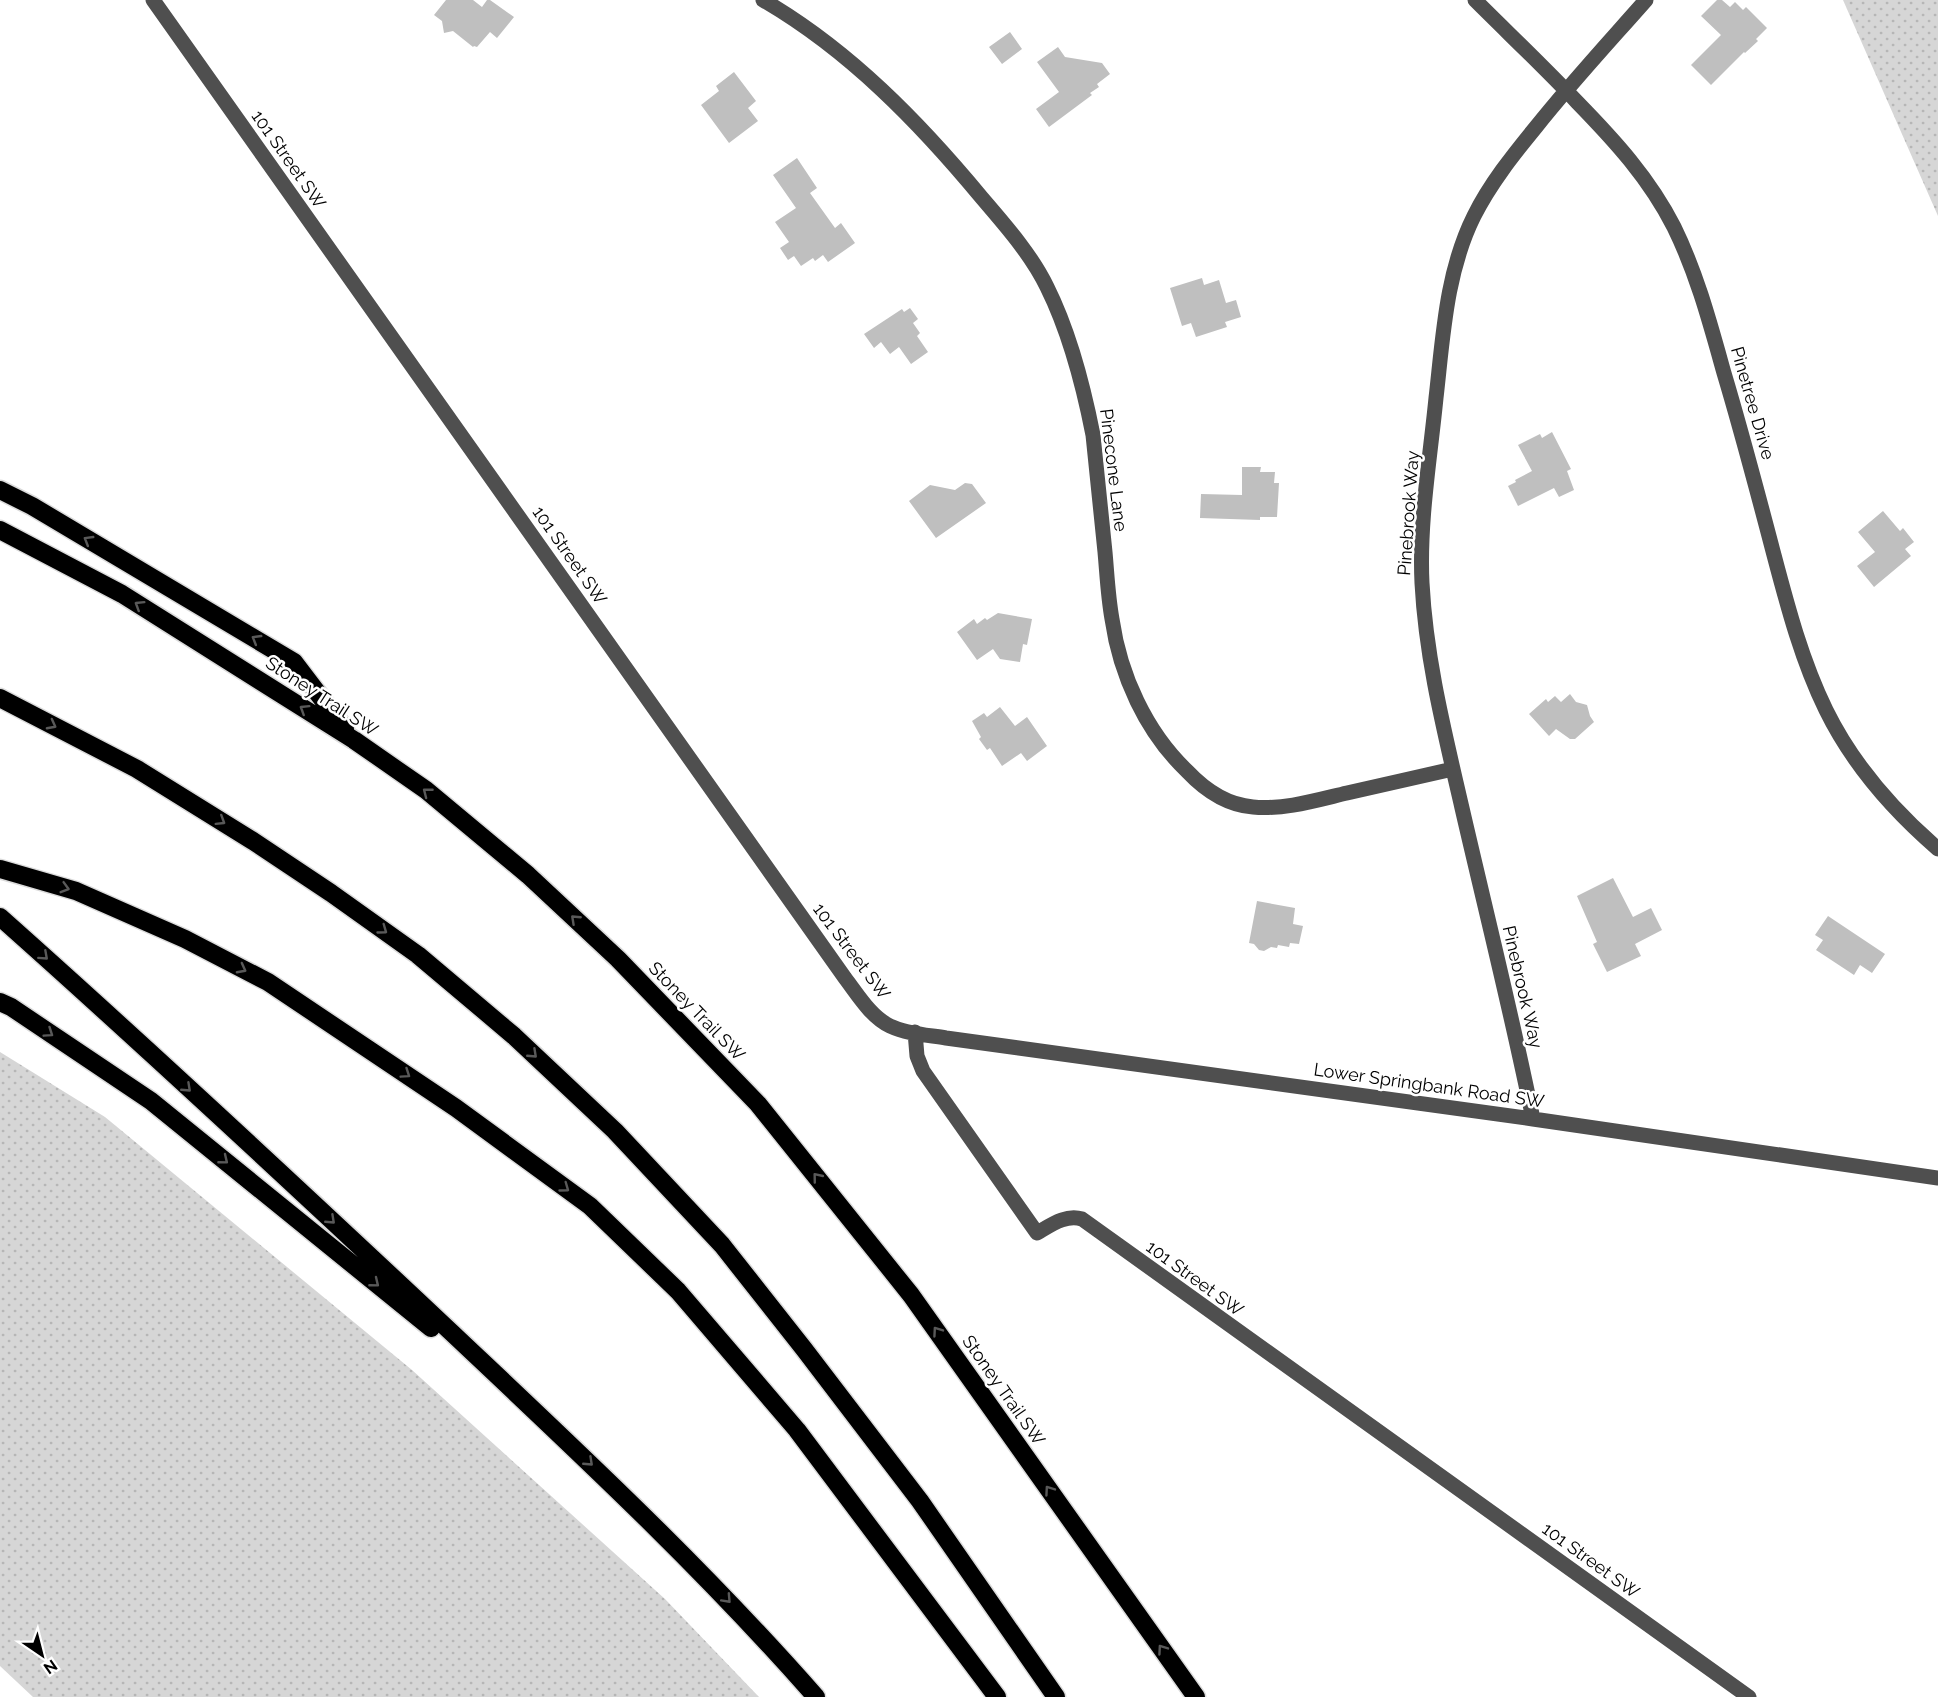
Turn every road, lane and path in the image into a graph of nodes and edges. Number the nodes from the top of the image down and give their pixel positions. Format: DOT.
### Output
graph roads {
  1 [pos="153,0"];
  2 [pos="763,0"];
  3 [pos="1475,0"];
  4 [pos="1646,0"];
  5 [pos="1566,90"];
  6 [pos="0,490"];
  7 [pos="0,530"];
  8 [pos="0,698"];
  9 [pos="354,740"];
  10 [pos="1453,769"];
  11 [pos="1938,849"];
  12 [pos="5,870"];
  13 [pos="0,917"];
  14 [pos="0,1002"];
  15 [pos="915,1032"];
  16 [pos="1533,1119"];
  17 [pos="1938,1178"];
  18 [pos="546,1422"];
  19 [pos="816,1697"];
  20 [pos="997,1697"];
  21 [pos="1056,1697"];
  22 [pos="1196,1697"];
  23 [pos="1749,1697"];
  1 -- 15 [label="street, 101 Street SW"];
  2 -- 10 [label="street, Pinecone Lane"];
  3 -- 5 [label="street, Pinetree Drive"];
  4 -- 5 [label="street, Pinebrook Way"];
  5 -- 10 [label="street, Pinebrook Way"];
  5 -- 11 [label="street, Pinetree Drive"];
  9 -- 6 [label="highway, one-way"];
  9 -- 7 [label="highway, Stoney Trail SW, one-way"];
  8 -- 21 [label="highway, one-way"];
  22 -- 9 [label="highway, Stoney Trail SW, one-way"];
  10 -- 16 [label="street, Pinebrook Way"];
  12 -- 20 [label="highway, one-way"];
  13 -- 18 [label="highway, one-way"];
  14 -- 18 [label="highway, one-way"];
  15 -- 16 [label="street, Lower Springbank Road SW"];
  15 -- 23 [label="street, 101 Street SW"];
  16 -- 17 [label="street, Lower Springbank Road SW"];
  18 -- 19 [label="highway, one-way"];
}
